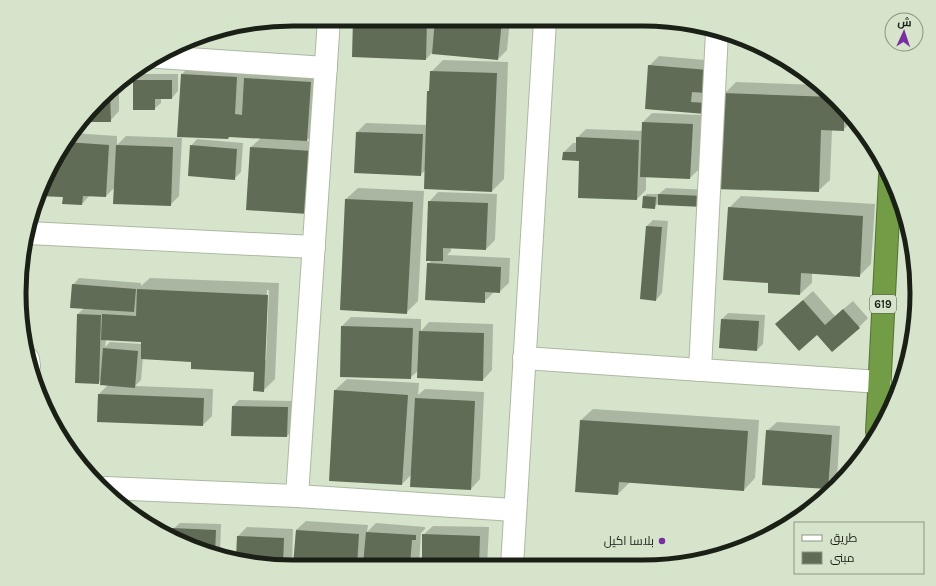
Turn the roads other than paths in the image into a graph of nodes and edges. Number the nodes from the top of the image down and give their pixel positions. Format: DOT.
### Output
graph roads {
  1 [pos="329,26"];
  2 [pos="545,26"];
  3 [pos="717,36"];
  4 [pos="169,57"];
  5 [pos="326,68"];
  6 [pos="889,190"];
  7 [pos="33,233"];
  8 [pos="314,247"];
  9 [pos="524,358"];
  10 [pos="700,370"];
  11 [pos="880,382"];
  12 [pos="879,417"];
  13 [pos="111,488"];
  14 [pos="297,496"];
  15 [pos="515,510"];
  16 [pos="512,560"];
  1 -- 5 [label="street"];
  2 -- 9 [label="street"];
  3 -- 10 [label="street"];
  4 -- 5 [label="street"];
  5 -- 8 [label="street"];
  6 -- 11 [label="highway, 619"];
  7 -- 8 [label="street"];
  8 -- 14 [label="street"];
  9 -- 10 [label="street"];
  9 -- 15 [label="street"];
  10 -- 11 [label="street"];
  11 -- 12 [label="highway, 619"];
  13 -- 14 [label="street"];
  14 -- 15 [label="street"];
  15 -- 16 [label="street"];
}
